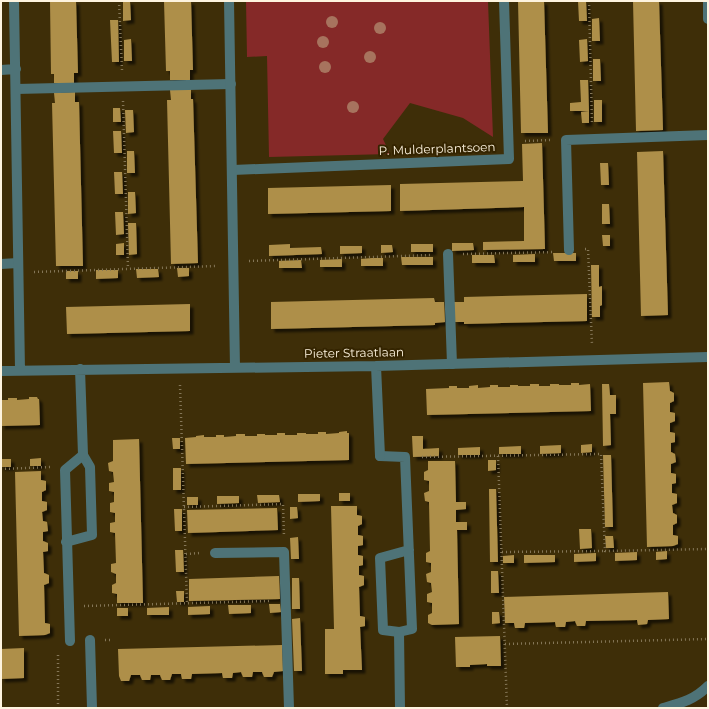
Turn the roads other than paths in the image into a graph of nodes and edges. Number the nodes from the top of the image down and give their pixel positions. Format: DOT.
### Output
graph roads {
  1 [pos="14,1"];
  2 [pos="230,1"];
  3 [pos="504,1"];
  4 [pos="708,1"];
  5 [pos="708,19"];
  6 [pos="16,69"];
  7 [pos="1,70"];
  8 [pos="231,84"];
  9 [pos="16,89"];
  10 [pos="708,135"];
  11 [pos="233,170"];
  12 [pos="569,250"];
  13 [pos="448,254"];
  14 [pos="1,264"];
  15 [pos="18,268"];
  16 [pos="708,357"];
  17 [pos="452,364"];
  18 [pos="376,366"];
  19 [pos="235,368"];
  20 [pos="80,369"];
  21 [pos="20,370"];
  22 [pos="1,371"];
  23 [pos="83,455"];
  24 [pos="66,542"];
  25 [pos="409,550"];
  26 [pos="214,553"];
  27 [pos="399,632"];
  28 [pos="90,640"];
  29 [pos="70,641"];
  30 [pos="708,686"];
  31 [pos="92,708"];
  32 [pos="289,708"];
  33 [pos="400,708"];
  34 [pos="663,708"];
  1 -- 6 [label="street"];
  2 -- 8 [label="street"];
  3 -- 11 [label="street, P. Mulderplantsoen"];
  4 -- 5 [label="street"];
  6 -- 7 [label="street"];
  6 -- 9 [label="street"];
  8 -- 9 [label="street"];
  8 -- 11 [label="street"];
  9 -- 15 [label="street"];
  10 -- 12 [label="street"];
  11 -- 19 [label="street"];
  13 -- 17 [label="street"];
  14 -- 15 [label="street"];
  15 -- 21 [label="street"];
  16 -- 17 [label="street, Pieter Straatlaan"];
  17 -- 18 [label="street, Pieter Straatlaan"];
  18 -- 19 [label="street, Pieter Straatlaan"];
  18 -- 25 [label="street"];
  19 -- 20 [label="street, Pieter Straatlaan"];
  20 -- 21 [label="street, Pieter Straatlaan"];
  20 -- 23 [label="street"];
  21 -- 22 [label="street, Pieter Straatlaan"];
  23 -- 24 [label="street"];
  23 -- 24 [label="street"];
  24 -- 29 [label="street"];
  25 -- 27 [label="street"];
  25 -- 27 [label="street"];
  26 -- 32 [label="street"];
  27 -- 33 [label="street"];
  28 -- 31 [label="street"];
  30 -- 34 [label="street"];
}
